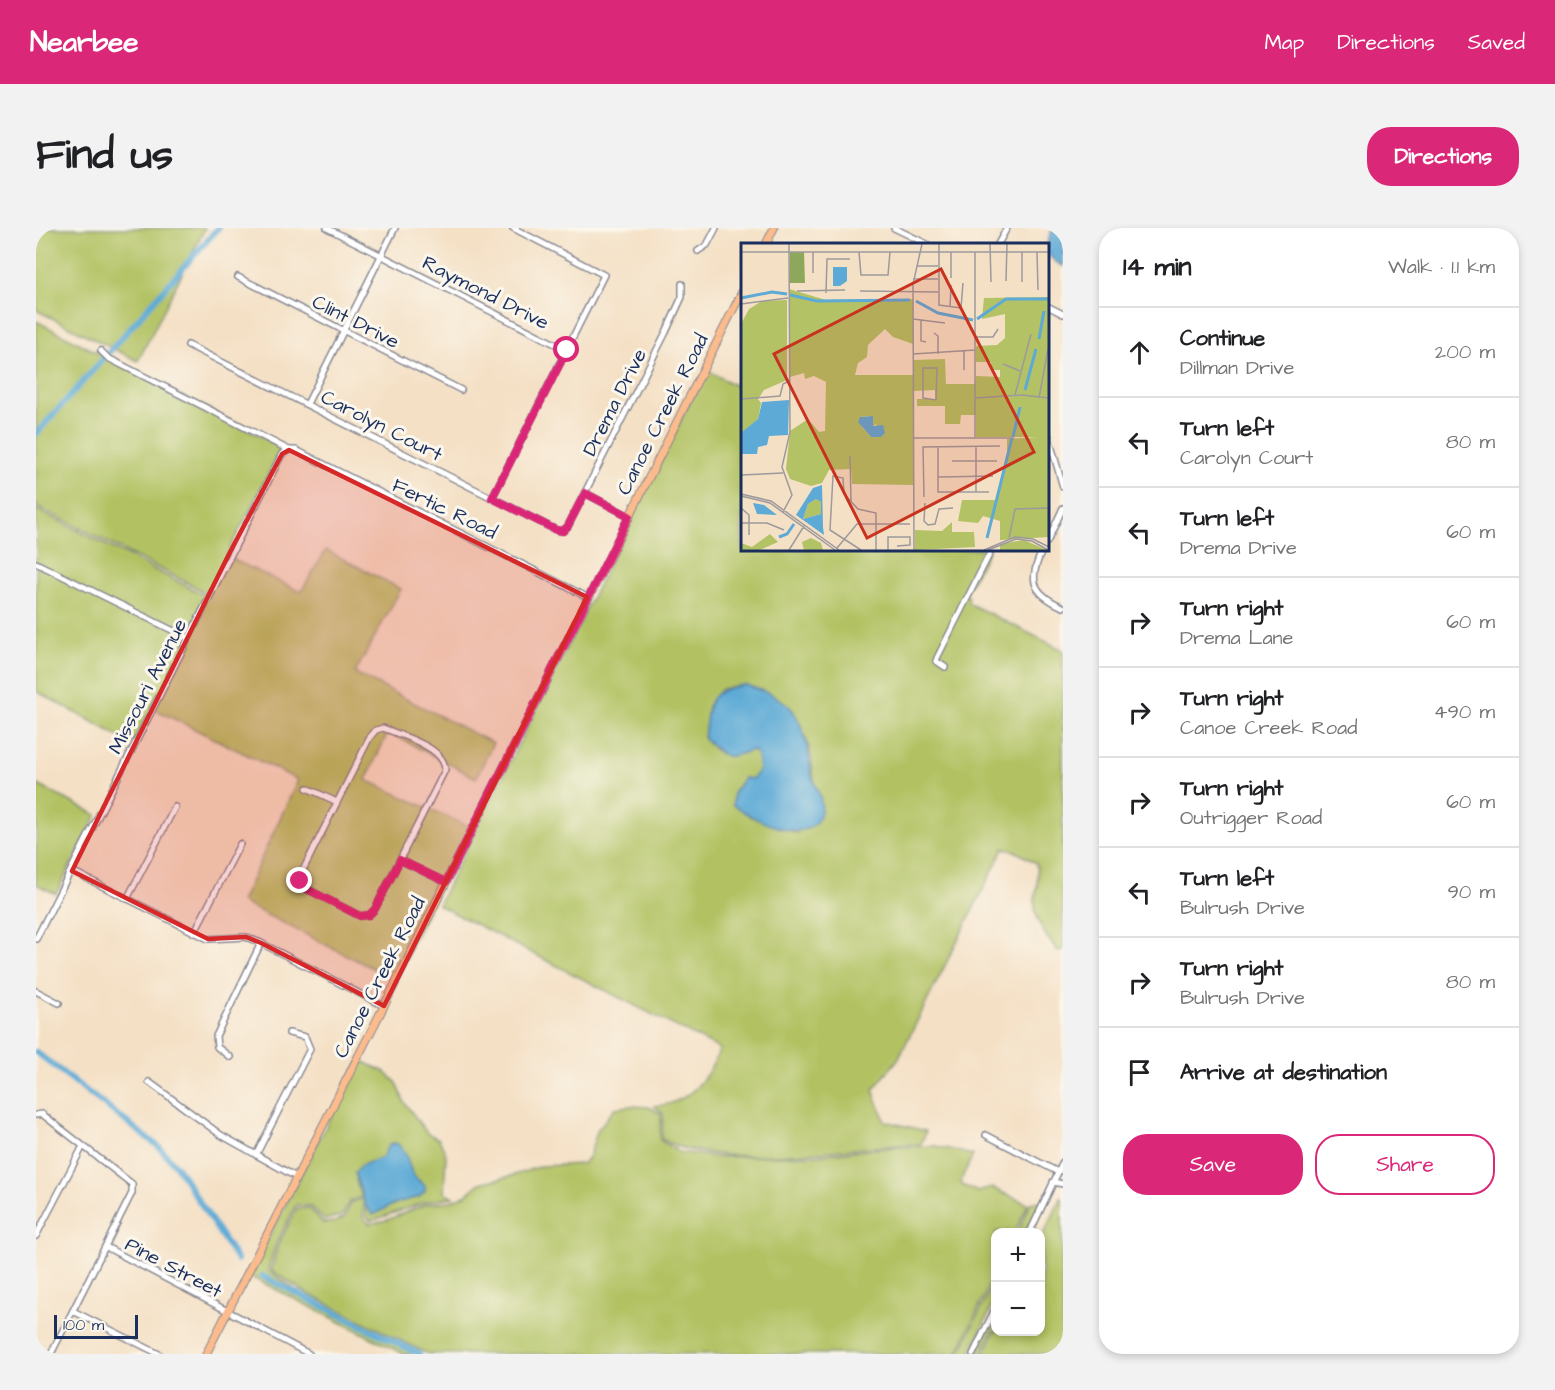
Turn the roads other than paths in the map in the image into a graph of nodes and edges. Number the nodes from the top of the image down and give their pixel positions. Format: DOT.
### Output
graph roads {
  1 [pos="327,228"];
  2 [pos="395,228"];
  3 [pos="513,228"];
  4 [pos="716,228"];
  5 [pos="774,228"];
  6 [pos="894,228"];
  7 [pos="1007,228"];
  8 [pos="766,243"];
  9 [pos="925,243"];
  10 [pos="999,243"];
  11 [pos="698,252"];
  12 [pos="382,255"];
  13 [pos="238,277"];
  14 [pos="682,284"];
  15 [pos="741,294"];
  16 [pos="1048,306"];
  17 [pos="1063,314"];
  18 [pos="344,332"];
  19 [pos="188,345"];
  20 [pos="567,350"];
  21 [pos="101,351"];
  22 [pos="461,390"];
  23 [pos="306,404"];
  24 [pos="1049,446"];
  25 [pos="289,450"];
  26 [pos="1063,487"];
  27 [pos="585,493"];
  28 [pos="492,498"];
  29 [pos="1063,508"];
  30 [pos="629,516"];
  31 [pos="563,531"];
  32 [pos="1048,540"];
  33 [pos="991,550"];
  34 [pos="1042,550"];
  35 [pos="36,563"];
  36 [pos="587,597"];
  37 [pos="1063,607"];
  38 [pos="188,638"];
  39 [pos="945,667"];
  40 [pos="307,788"];
  41 [pos="337,802"];
  42 [pos="175,807"];
  43 [pos="240,844"];
  44 [pos="400,860"];
  45 [pos="72,871"];
  46 [pos="446,882"];
  47 [pos="127,899"];
  48 [pos="194,933"];
  49 [pos="37,937"];
  50 [pos="261,943"];
  51 [pos="36,991"];
  52 [pos="59,1003"];
  53 [pos="384,1006"];
  54 [pos="289,1033"];
  55 [pos="230,1057"];
  56 [pos="148,1082"];
  57 [pos="36,1115"];
  58 [pos="986,1135"];
  59 [pos="83,1146"];
  60 [pos="256,1155"];
  61 [pos="1063,1162"];
  62 [pos="1058,1172"];
  63 [pos="296,1177"];
  64 [pos="1053,1182"];
  65 [pos="1063,1184"];
  66 [pos="1032,1228"];
  67 [pos="36,1236"];
  68 [pos="106,1247"];
  69 [pos="73,1311"];
  70 [pos="228,1312"];
  71 [pos="991,1317"];
  72 [pos="51,1354"];
  73 [pos="159,1354"];
  74 [pos="206,1354"];
  75 [pos="309,1354"];
  76 [pos="973,1354"];
  1 -- 12 [label="street, Raymond Drive"];
  2 -- 12 [label="street"];
  3 -- 20 [label="street"];
  4 -- 11 [label="street"];
  5 -- 8 [label="main road"];
  6 -- 9 [label="street"];
  7 -- 10 [label="street"];
  12 -- 18 [label="street"];
  12 -- 20 [label="street, Raymond Drive"];
  13 -- 18 [label="street, Clint Drive"];
  14 -- 27 [label="street, Drema Drive"];
  15 -- 30 [label="main road, Canoe Creek Road"];
  16 -- 17 [label="street"];
  18 -- 22 [label="street, Clint Drive"];
  18 -- 23 [label="street"];
  19 -- 23 [label="street, Carolyn Court"];
  20 -- 28 [label="street"];
  21 -- 25 [label="street, Fertic Road"];
  23 -- 28 [label="street, Carolyn Court"];
  24 -- 26 [label="street"];
  25 -- 36 [label="street, Fertic Road"];
  25 -- 38 [label="street, Missouri Avenue"];
  27 -- 30 [label="street"];
  27 -- 31 [label="street, Drema Drive"];
  28 -- 31 [label="street, Carolyn Court"];
  29 -- 32 [label="street"];
  30 -- 36 [label="main road, Canoe Creek Road"];
  33 -- 39 [label="street"];
  34 -- 37 [label="street"];
  35 -- 38 [label="street"];
  36 -- 46 [label="main road, Canoe Creek Road"];
  38 -- 45 [label="street, Missouri Avenue"];
  40 -- 41 [label="street"];
  41 -- 44 [label="street"];
  41 -- 44 [label="street"];
  42 -- 47 [label="street"];
  43 -- 48 [label="street"];
  44 -- 46 [label="street"];
  45 -- 47 [label="street"];
  45 -- 49 [label="street, Missouri Avenue"];
  46 -- 53 [label="main road, Canoe Creek Road"];
  47 -- 48 [label="street"];
  48 -- 50 [label="street"];
  50 -- 53 [label="street"];
  50 -- 55 [label="street"];
  51 -- 52 [label="street"];
  53 -- 63 [label="main road, Canoe Creek Road"];
  54 -- 60 [label="street"];
  56 -- 60 [label="street"];
  57 -- 59 [label="street"];
  58 -- 62 [label="street"];
  59 -- 67 [label="street"];
  59 -- 68 [label="street"];
  60 -- 63 [label="street"];
  61 -- 62 [label="street"];
  62 -- 64 [label="street"];
  63 -- 70 [label="main road, Canoe Creek Road"];
  64 -- 65 [label="street"];
  64 -- 66 [label="street"];
  68 -- 69 [label="street"];
  68 -- 70 [label="street, Pine Street"];
  69 -- 72 [label="street"];
  69 -- 73 [label="street"];
  70 -- 74 [label="main road, Canoe Creek Road"];
  70 -- 75 [label="street, Pine Street"];
  71 -- 76 [label="street"];
}
